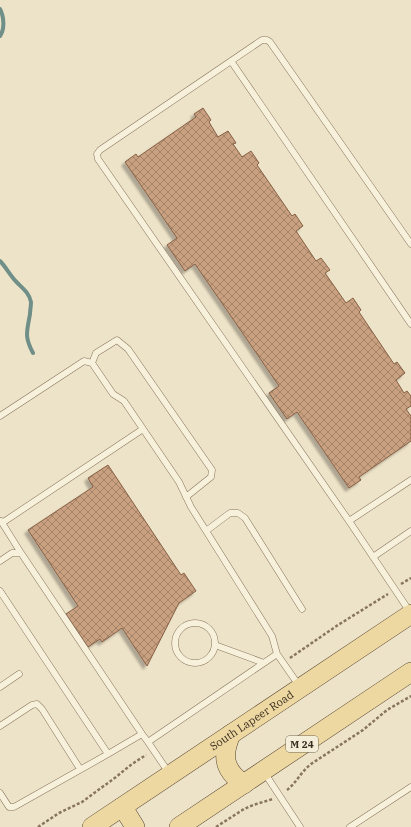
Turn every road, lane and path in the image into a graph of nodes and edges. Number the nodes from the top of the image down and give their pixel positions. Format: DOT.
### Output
graph roads {
  1 [pos="231,61"];
  2 [pos="411,244"];
  3 [pos="411,324"];
  4 [pos="92,363"];
  5 [pos="0,416"];
  6 [pos="143,429"];
  7 [pos="411,480"];
  8 [pos="186,497"];
  9 [pos="1,521"];
  10 [pos="349,521"];
  11 [pos="206,531"];
  12 [pos="411,531"];
  13 [pos="21,553"];
  14 [pos="373,557"];
  15 [pos="0,561"];
  16 [pos="0,591"];
  17 [pos="302,609"];
  18 [pos="411,614"];
  19 [pos="215,645"];
  20 [pos="277,654"];
  21 [pos="264,663"];
  22 [pos="411,672"];
  23 [pos="19,674"];
  24 [pos="0,687"];
  25 [pos="301,688"];
  26 [pos="411,696"];
  27 [pos="0,726"];
  28 [pos="142,734"];
  29 [pos="231,734"];
  30 [pos="148,742"];
  31 [pos="108,754"];
  32 [pos="80,769"];
  33 [pos="263,770"];
  34 [pos="170,775"];
  35 [pos="244,784"];
  36 [pos="409,789"];
  37 [pos="0,793"];
  38 [pos="280,795"];
  39 [pos="411,797"];
  40 [pos="121,808"];
  41 [pos="92,827"];
  42 [pos="136,827"];
  43 [pos="179,827"];
  44 [pos="216,827"];
  45 [pos="300,827"];
  46 [pos="350,827"];
  1 -- 2 [label="lane"];
  1 -- 3 [label="lane"];
  1 -- 10 [label="lane"];
  4 -- 5 [label="lane"];
  4 -- 6 [label="lane"];
  4 -- 8 [label="lane"];
  6 -- 8 [label="lane"];
  6 -- 9 [label="lane"];
  7 -- 10 [label="lane"];
  8 -- 11 [label="lane"];
  9 -- 13 [label="lane"];
  10 -- 14 [label="lane"];
  11 -- 17 [label="lane"];
  11 -- 20 [label="lane"];
  12 -- 14 [label="lane"];
  13 -- 15 [label="lane"];
  13 -- 28 [label="lane"];
  14 -- 18 [label="lane"];
  16 -- 31 [label="lane"];
  18 -- 25 [label="main road, South Lapeer Road"];
  19 -- 19 [label="lane"];
  19 -- 21 [label="lane"];
  20 -- 21 [label="lane"];
  20 -- 25 [label="lane"];
  21 -- 30 [label="lane"];
  22 -- 33 [label="main road, M 24"];
  23 -- 24 [label="lane"];
  25 -- 29 [label="main road, South Lapeer Road"];
  26 -- 38 [label="path"];
  27 -- 32 [label="lane"];
  28 -- 30 [label="lane"];
  28 -- 31 [label="lane"];
  29 -- 34 [label="main road, South Lapeer Road"];
  29 -- 35 [label="main road"];
  30 -- 34 [label="lane"];
  31 -- 32 [label="lane"];
  32 -- 37 [label="lane"];
  33 -- 35 [label="main road, M 24"];
  33 -- 38 [label="lane"];
  34 -- 40 [label="main road, South Lapeer Road"];
  35 -- 43 [label="main road, M 24"];
  36 -- 39 [label="lane"];
  36 -- 46 [label="lane"];
  38 -- 44 [label="path"];
  38 -- 45 [label="lane"];
  40 -- 41 [label="main road, South Lapeer Road"];
  40 -- 42 [label="main road"];
}
